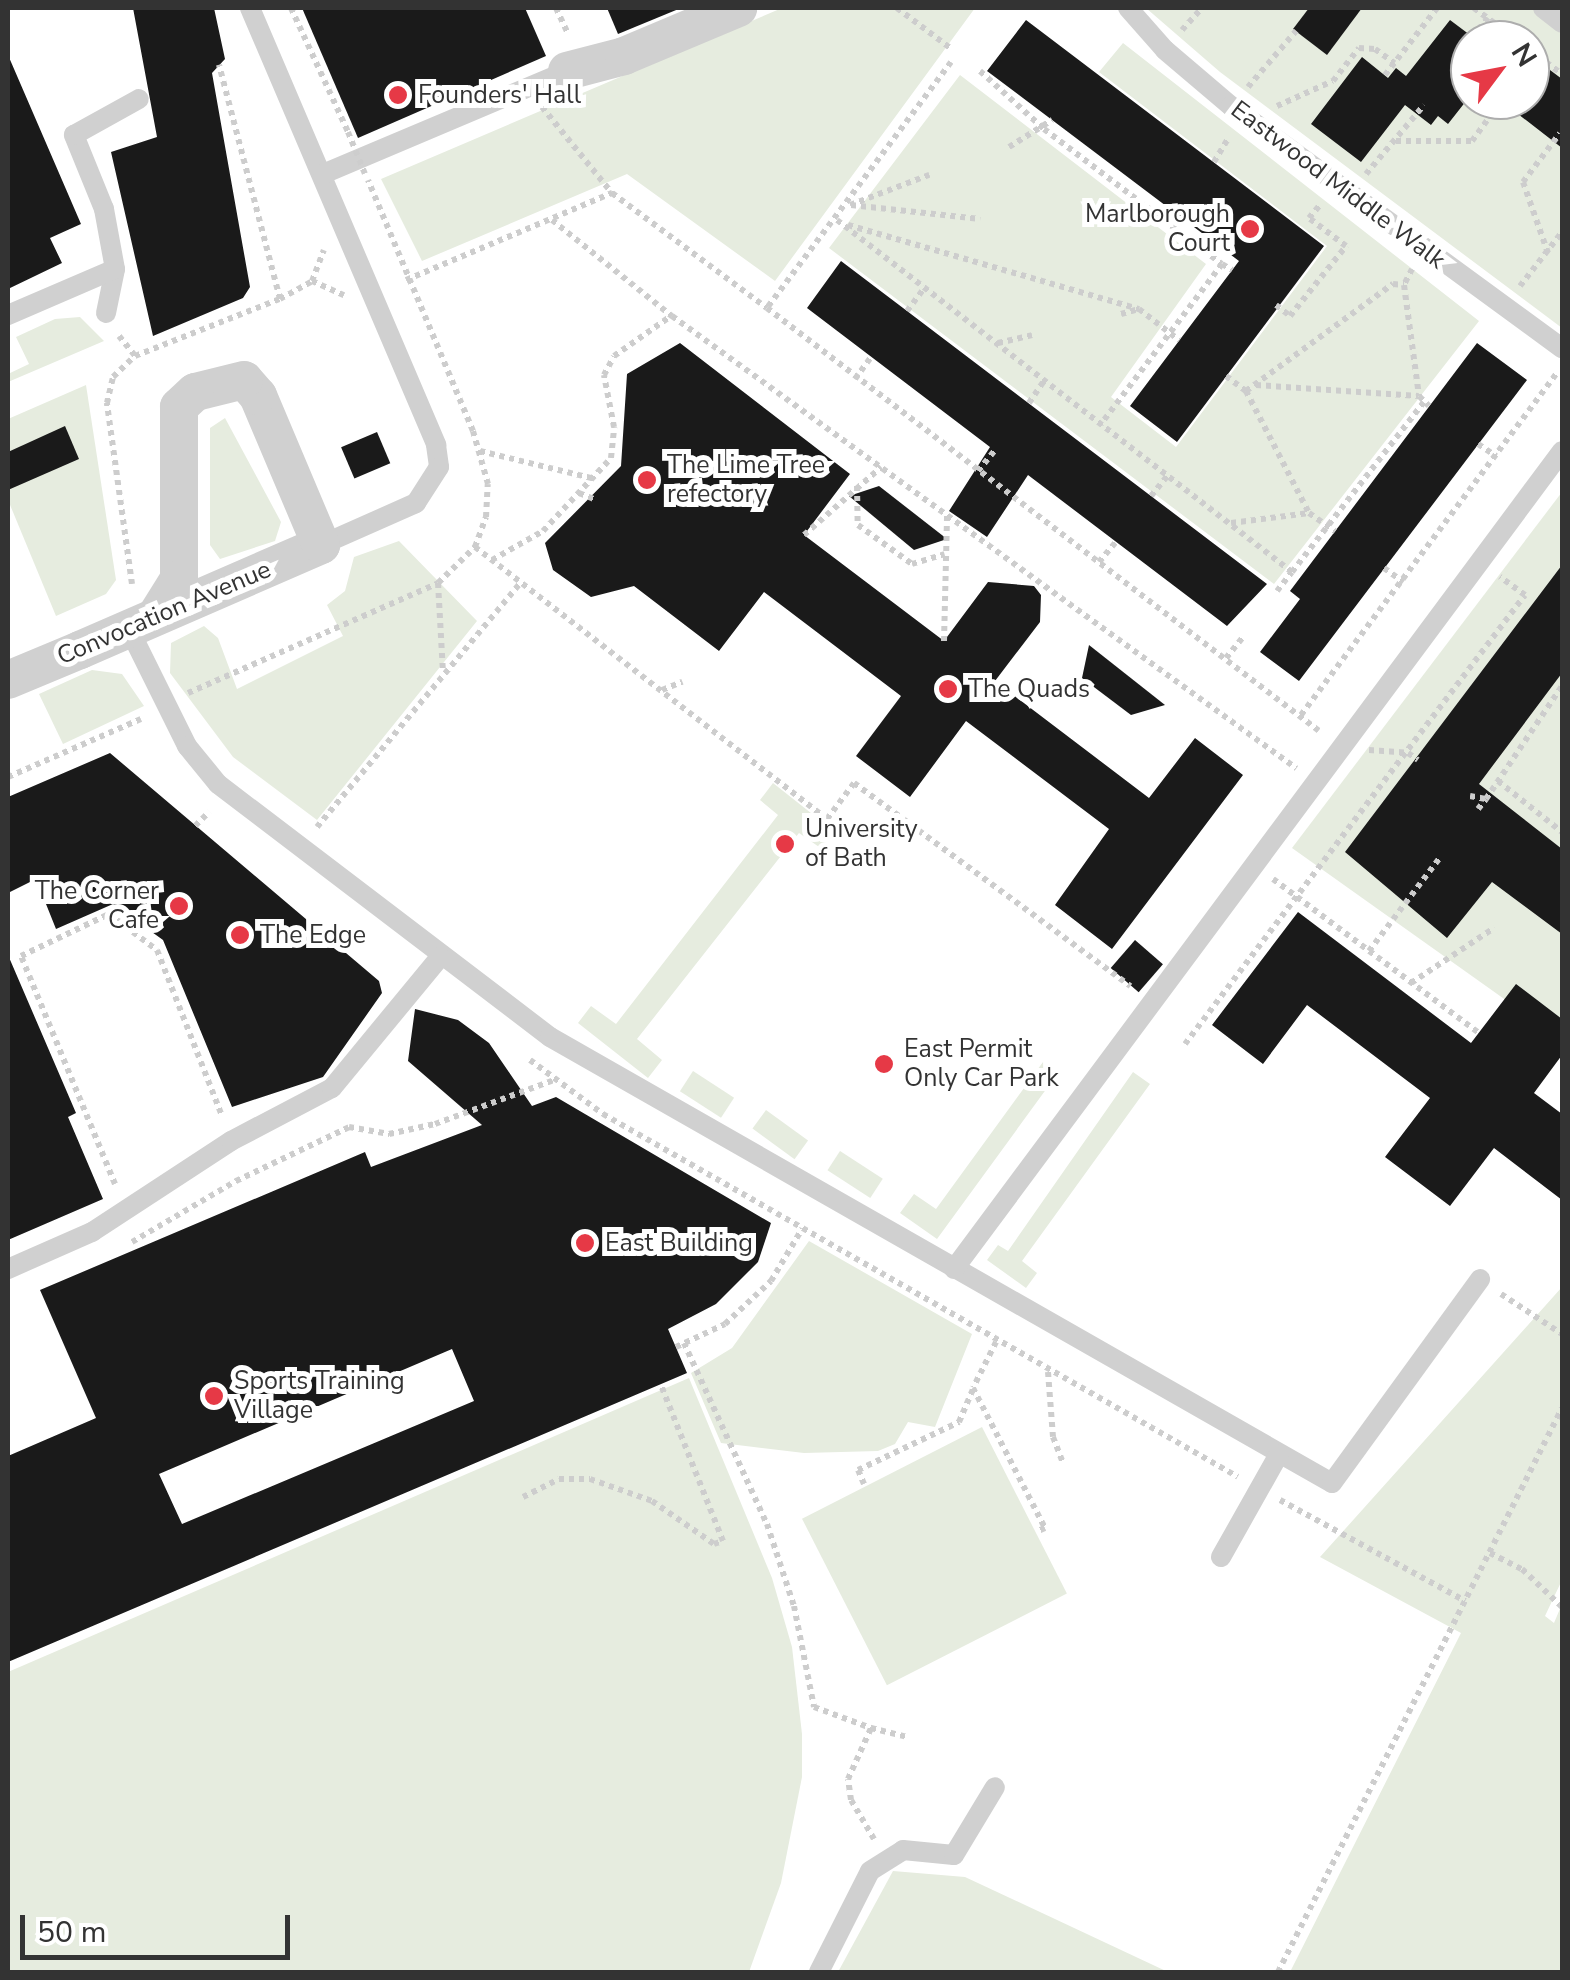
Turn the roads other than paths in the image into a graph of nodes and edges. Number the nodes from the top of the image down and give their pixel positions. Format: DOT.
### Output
graph roads {
  1 [pos="250,8"];
  2 [pos="738,8"];
  3 [pos="1128,8"];
  4 [pos="1543,8"];
  5 [pos="1562,23"];
  6 [pos="567,71"];
  7 [pos="139,99"];
  8 [pos="323,174"];
  9 [pos="115,269"];
  10 [pos="106,312"];
  11 [pos="8,315"];
  12 [pos="1562,348"];
  13 [pos="1562,451"];
  14 [pos="321,545"];
  15 [pos="136,614"];
  16 [pos="8,680"];
  17 [pos="440,957"];
  18 [pos="8,1269"];
  19 [pos="954,1269"];
  20 [pos="1480,1279"];
  21 [pos="1279,1454"];
  22 [pos="1220,1557"];
  23 [pos="995,1786"];
  24 [pos="819,1972"];
  1 -- 8 [label="lane"];
  2 -- 6 [label="street"];
  3 -- 12 [label="lane, Eastwood Middle Walk"];
  4 -- 5 [label="lane"];
  6 -- 8 [label="lane"];
  7 -- 9 [label="lane"];
  8 -- 14 [label="lane"];
  9 -- 10 [label="lane"];
  9 -- 11 [label="lane"];
  13 -- 19 [label="lane"];
  14 -- 15 [label="street, Convocation Avenue"];
  14 -- 15 [label="street"];
  15 -- 16 [label="street, Convocation Avenue"];
  15 -- 17 [label="lane"];
  17 -- 18 [label="lane"];
  17 -- 19 [label="lane"];
  19 -- 21 [label="lane"];
  20 -- 21 [label="lane"];
  21 -- 22 [label="lane"];
  23 -- 24 [label="lane"];
}
